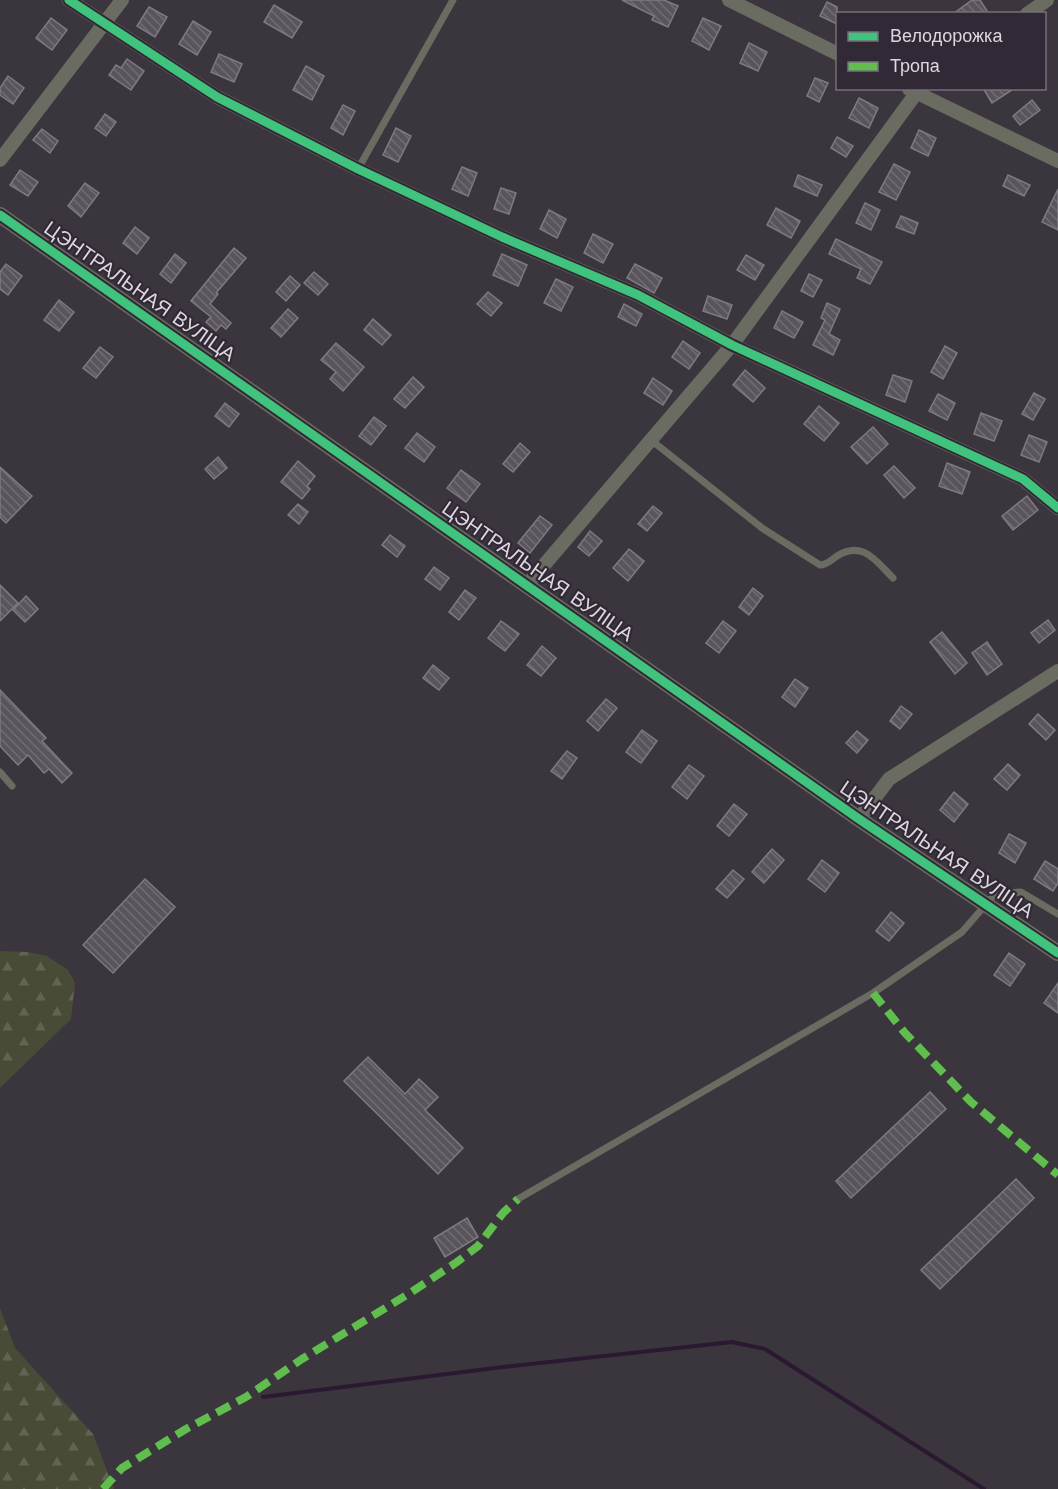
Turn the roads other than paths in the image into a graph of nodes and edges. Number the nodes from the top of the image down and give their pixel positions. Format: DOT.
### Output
graph roads {
  1 [pos="69,0"];
  2 [pos="122,0"];
  3 [pos="453,0"];
  4 [pos="729,0"];
  5 [pos="1047,0"];
  6 [pos="1030,12"];
  7 [pos="105,24"];
  8 [pos="836,54"];
  9 [pos="914,90"];
  10 [pos="0,160"];
  11 [pos="1058,161"];
  12 [pos="358,169"];
  13 [pos="0,215"];
  14 [pos="732,345"];
  15 [pos="651,440"];
  16 [pos="1058,508"];
  17 [pos="893,578"];
  18 [pos="527,585"];
  19 [pos="1058,671"];
  20 [pos="0,772"];
  21 [pos="12,786"];
  22 [pos="859,819"];
  23 [pos="987,905"];
  24 [pos="1058,914"];
  25 [pos="1058,953"];
  26 [pos="518,1199"];
  1 -- 7 [label="street"];
  2 -- 7 [label="street"];
  3 -- 12 [label="lane"];
  4 -- 8 [label="street"];
  5 -- 6 [label="street"];
  7 -- 10 [label="street"];
  7 -- 12 [label="street"];
  9 -- 11 [label="street"];
  9 -- 14 [label="street"];
  12 -- 14 [label="street"];
  13 -- 18 [label="street, ЦЭНТРАЛЬНАЯ ВУЛІЦА"];
  14 -- 15 [label="street"];
  14 -- 16 [label="street"];
  15 -- 17 [label="lane"];
  15 -- 18 [label="street"];
  18 -- 22 [label="street, ЦЭНТРАЛЬНАЯ ВУЛІЦА"];
  19 -- 22 [label="street"];
  20 -- 21 [label="lane"];
  22 -- 23 [label="street, ЦЭНТРАЛЬНАЯ ВУЛІЦА"];
  23 -- 24 [label="lane"];
  23 -- 25 [label="street, ЦЭНТРАЛЬНАЯ ВУЛІЦА"];
  23 -- 26 [label="lane"];
}
